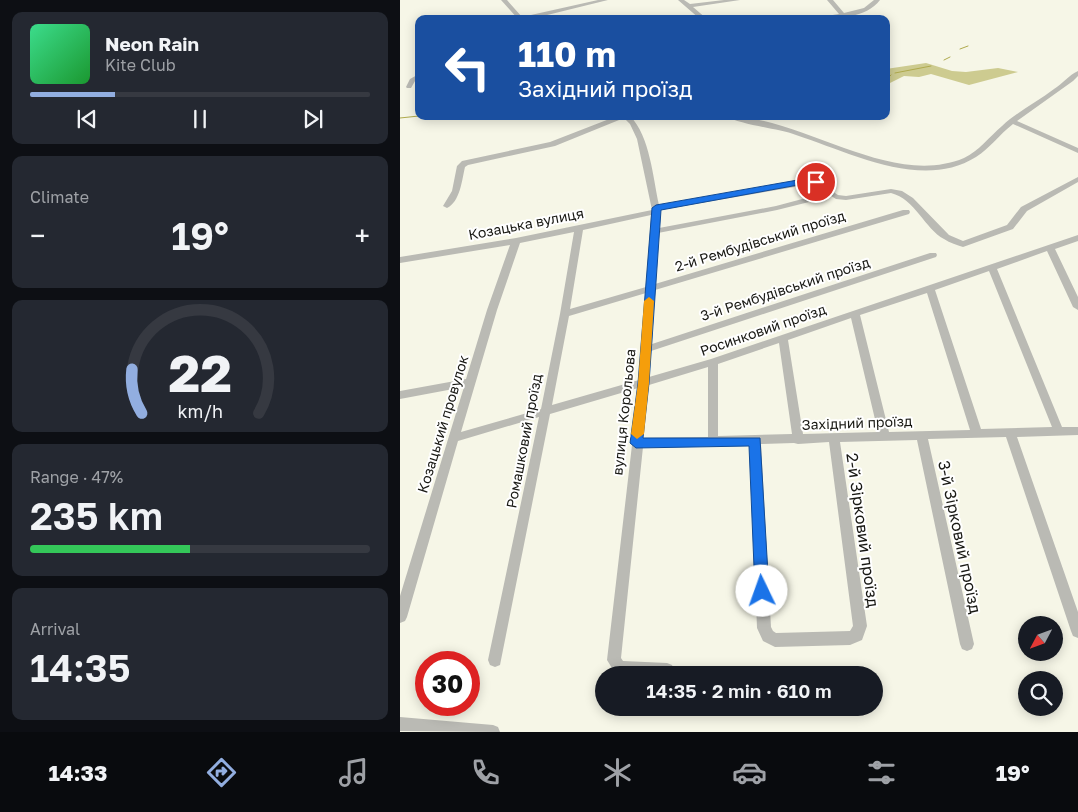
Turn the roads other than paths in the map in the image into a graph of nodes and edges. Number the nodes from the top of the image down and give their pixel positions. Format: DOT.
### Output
graph roads {
  1 [pos="504,0"];
  2 [pos="605,0"];
  3 [pos="681,0"];
  4 [pos="737,0"];
  5 [pos="830,0"];
  6 [pos="876,0"];
  7 [pos="690,6"];
  8 [pos="842,14"];
  9 [pos="517,15"];
  10 [pos="539,15"];
  11 [pos="700,15"];
  12 [pos="836,15"];
  13 [pos="1078,73"];
  14 [pos="415,78"];
  15 [pos="409,87"];
  16 [pos="615,120"];
  17 [pos="630,120"];
  18 [pos="751,120"];
  19 [pos="1012,121"];
  20 [pos="1078,151"];
  21 [pos="1078,179"];
  22 [pos="806,200"];
  23 [pos="447,206"];
  24 [pos="656,210"];
  25 [pos="906,212"];
  26 [pos="579,228"];
  27 [pos="655,231"];
  28 [pos="1078,238"];
  29 [pos="516,240"];
  30 [pos="1050,248"];
  31 [pos="933,255"];
  32 [pos="400,260"];
  33 [pos="992,267"];
  34 [pos="930,288"];
  35 [pos="650,289"];
  36 [pos="1078,307"];
  37 [pos="565,314"];
  38 [pos="855,314"];
  39 [pos="783,337"];
  40 [pos="646,349"];
  41 [pos="713,362"];
  42 [pos="471,382"];
  43 [pos="644,383"];
  44 [pos="400,395"];
  45 [pos="546,412"];
  46 [pos="1078,431"];
  47 [pos="1059,432"];
  48 [pos="977,434"];
  49 [pos="1010,434"];
  50 [pos="922,436"];
  51 [pos="885,437"];
  52 [pos="455,438"];
  53 [pos="834,439"];
  54 [pos="798,440"];
  55 [pos="713,441"];
  56 [pos="755,441"];
  57 [pos="636,443"];
  58 [pos="400,618"];
  59 [pos="1078,631"];
  60 [pos="967,644"];
  61 [pos="495,660"];
  62 [pos="618,666"];
  63 [pos="400,724"];
  64 [pos="493,732"];
  1 -- 9 [label="street"];
  2 -- 10 [label="street"];
  3 -- 7 [label="street"];
  4 -- 7 [label="street"];
  5 -- 8 [label="street"];
  6 -- 8 [label="street"];
  7 -- 11 [label="street"];
  8 -- 12 [label="street"];
  13 -- 19 [label="street"];
  14 -- 15 [label="street"];
  16 -- 23 [label="street"];
  17 -- 24 [label="street, вулиця Корольова"];
  18 -- 19 [label="street"];
  19 -- 20 [label="street"];
  21 -- 24 [label="street, Козацька вулиця"];
  22 -- 27 [label="street"];
  24 -- 26 [label="street, Козацька вулиця"];
  24 -- 27 [label="street, вулиця Корольова"];
  25 -- 35 [label="street, 2-й Рембудівський проїзд"];
  26 -- 29 [label="street, Козацька вулиця"];
  26 -- 37 [label="street, Ромашковий проїзд"];
  27 -- 35 [label="street, вулиця Корольова"];
  28 -- 30 [label="street, Росинковий проїзд"];
  29 -- 32 [label="street, Козацька вулиця"];
  29 -- 42 [label="street, Козацький провулок"];
  30 -- 33 [label="street, Росинковий проїзд"];
  30 -- 36 [label="street"];
  31 -- 40 [label="street, 3-й Рембудівський проїзд"];
  33 -- 34 [label="street, Росинковий проїзд"];
  33 -- 47 [label="street"];
  34 -- 38 [label="street, Росинковий проїзд"];
  34 -- 48 [label="street"];
  35 -- 37 [label="street, 2-й Рембудівський проїзд"];
  35 -- 40 [label="street, вулиця Корольова"];
  37 -- 45 [label="street, Ромашковий проїзд"];
  38 -- 39 [label="street, Росинковий проїзд"];
  38 -- 51 [label="street"];
  39 -- 41 [label="street, Росинковий проїзд"];
  39 -- 54 [label="street"];
  40 -- 43 [label="street, вулиця Корольова"];
  41 -- 43 [label="street, Росинковий проїзд"];
  41 -- 55 [label="street"];
  42 -- 44 [label="street"];
  42 -- 52 [label="street, Козацький провулок"];
  43 -- 45 [label="street, Росинковий проїзд"];
  43 -- 57 [label="street, вулиця Корольова"];
  45 -- 52 [label="street, Росинковий проїзд"];
  45 -- 61 [label="street, Ромашковий проїзд"];
  46 -- 47 [label="street, Західний проїзд"];
  47 -- 49 [label="street, Західний проїзд"];
  48 -- 49 [label="street, Західний проїзд"];
  48 -- 50 [label="street, Західний проїзд"];
  49 -- 59 [label="street"];
  50 -- 51 [label="street, Західний проїзд"];
  50 -- 60 [label="street, 3-й Зірковий проїзд"];
  51 -- 53 [label="street, Західний проїзд"];
  52 -- 58 [label="street, Козацький провулок"];
  53 -- 54 [label="street, Західний проїзд"];
  53 -- 56 [label="street, 2-й Зірковий проїзд"];
  54 -- 56 [label="street, Західний проїзд"];
  55 -- 56 [label="street, Західний проїзд"];
  55 -- 57 [label="street, Західний проїзд"];
  57 -- 62 [label="street, вулиця Корольова"];
  63 -- 64 [label="street"];
}
